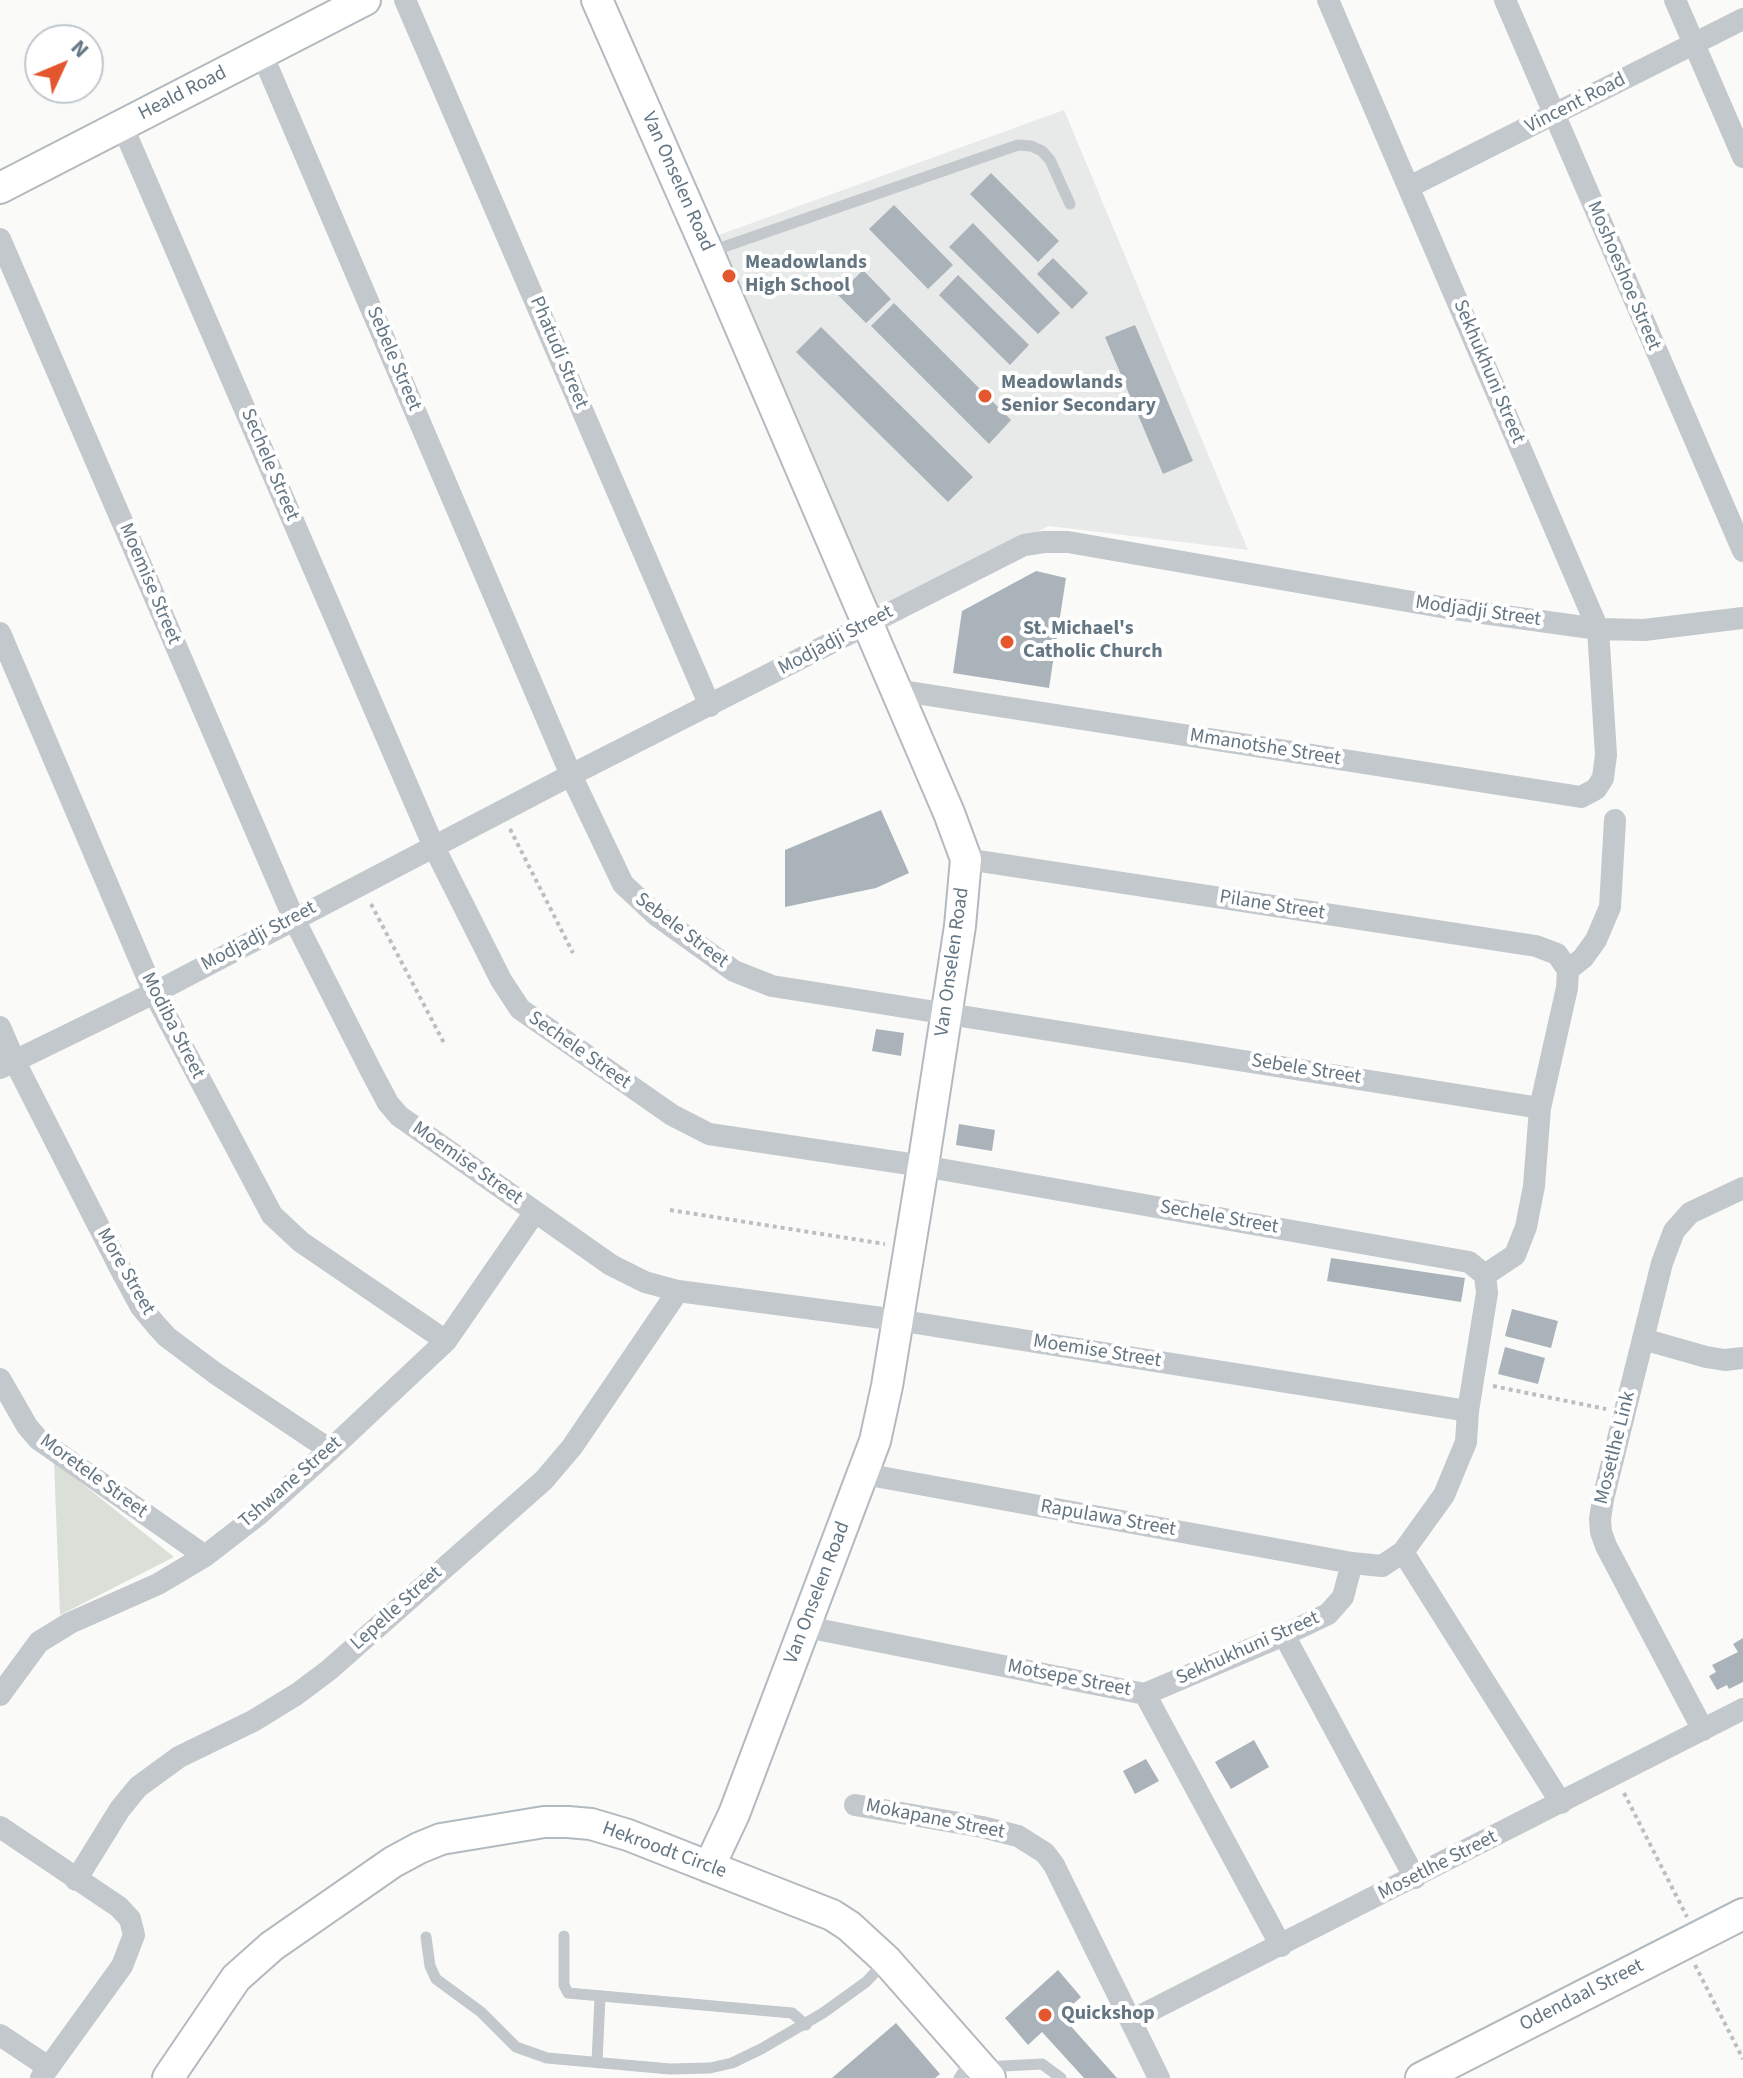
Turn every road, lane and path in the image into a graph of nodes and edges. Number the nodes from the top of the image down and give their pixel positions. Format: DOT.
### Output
graph roads {
  1 [pos="365,0"];
  2 [pos="405,0"];
  3 [pos="597,0"];
  4 [pos="1328,0"];
  5 [pos="1505,0"];
  6 [pos="1675,0"];
  7 [pos="1743,19"];
  8 [pos="1694,44"];
  9 [pos="262,54"];
  10 [pos="1554,115"];
  11 [pos="122,125"];
  12 [pos="1743,157"];
  13 [pos="1409,187"];
  14 [pos="0,188"];
  15 [pos="1070,204"];
  16 [pos="0,239"];
  17 [pos="708,252"];
  18 [pos="1743,551"];
  19 [pos="1743,618"];
  20 [pos="867,624"];
  21 [pos="1598,629"];
  22 [pos="0,633"];
  23 [pos="896,690"];
  24 [pos="710,706"];
  25 [pos="1606,755"];
  26 [pos="571,775"];
  27 [pos="502,813"];
  28 [pos="1615,820"];
  29 [pos="434,847"];
  30 [pos="966,859"];
  31 [pos="361,884"];
  32 [pos="294,919"];
  33 [pos="573,953"];
  34 [pos="1568,970"];
  35 [pos="154,993"];
  36 [pos="946,1013"];
  37 [pos="0,1027"];
  38 [pos="444,1043"];
  39 [pos="8,1065"];
  40 [pos="1540,1108"];
  41 [pos="923,1166"];
  42 [pos="1743,1188"];
  43 [pos="670,1210"];
  44 [pos="535,1212"];
  45 [pos="910,1248"];
  46 [pos="1485,1275"];
  47 [pos="678,1291"];
  48 [pos="897,1320"];
  49 [pos="1643,1339"];
  50 [pos="446,1341"];
  51 [pos="1743,1358"];
  52 [pos="0,1379"];
  53 [pos="1473,1382"];
  54 [pos="1468,1411"];
  55 [pos="1624,1413"];
  56 [pos="330,1450"];
  57 [pos="864,1474"];
  58 [pos="1403,1552"];
  59 [pos="205,1556"];
  60 [pos="1352,1563"];
  61 [pos="806,1627"];
  62 [pos="1284,1635"];
  63 [pos="1145,1694"];
  64 [pos="0,1695"];
  65 [pos="1743,1709"];
  66 [pos="1703,1730"];
  67 [pos="1614,1775"];
  68 [pos="1561,1803"];
  69 [pos="855,1805"];
  70 [pos="0,1827"];
  71 [pos="709,1867"];
  72 [pos="1415,1878"];
  73 [pos="76,1880"];
  74 [pos="1743,1914"];
  75 [pos="564,1936"];
  76 [pos="426,1937"];
  77 [pos="1690,1941"];
  78 [pos="1281,1946"];
  79 [pos="886,1960"];
  80 [pos="600,1997"];
  81 [pos="1132,2020"];
  82 [pos="806,2025"];
  83 [pos="0,2035"];
  84 [pos="1743,2059"];
  85 [pos="597,2062"];
  86 [pos="975,2070"];
  87 [pos="45,2073"];
  88 [pos="168,2078"];
  89 [pos="1061,2078"];
  90 [pos="1159,2078"];
  91 [pos="1421,2078"];
  1 -- 9 [label="street, Heald Road"];
  2 -- 24 [label="street, Phatudi Street"];
  3 -- 17 [label="street, Van Onselen Road"];
  4 -- 13 [label="street, Sekhukhuni Street"];
  5 -- 10 [label="street, Moshoeshoe Street"];
  6 -- 8 [label="street"];
  7 -- 8 [label="street, Vincent Road"];
  8 -- 10 [label="street, Vincent Road"];
  8 -- 12 [label="street"];
  9 -- 11 [label="street, Heald Road"];
  9 -- 26 [label="street, Sebele Street"];
  10 -- 13 [label="street, Vincent Road"];
  10 -- 18 [label="street, Moshoeshoe Street"];
  11 -- 14 [label="street, Heald Road"];
  11 -- 29 [label="street, Sechele Street"];
  13 -- 21 [label="street, Sekhukhuni Street"];
  15 -- 17 [label="lane"];
  16 -- 32 [label="street, Moemise Street"];
  17 -- 20 [label="street, Van Onselen Road"];
  19 -- 21 [label="street, Modjadji Street"];
  20 -- 21 [label="street, Modjadji Street"];
  20 -- 23 [label="street, Van Onselen Road"];
  20 -- 24 [label="street, Modjadji Street"];
  21 -- 25 [label="street, Sekhukhuni Street"];
  22 -- 35 [label="street, Modiba Street"];
  23 -- 25 [label="street, Mmanotshe Street"];
  23 -- 30 [label="street, Van Onselen Road"];
  24 -- 26 [label="street, Modjadji Street"];
  26 -- 27 [label="street, Modjadji Street"];
  26 -- 36 [label="street, Sebele Street"];
  27 -- 29 [label="street, Modjadji Street"];
  27 -- 33 [label="path"];
  28 -- 34 [label="street"];
  29 -- 31 [label="street, Modjadji Street"];
  29 -- 41 [label="street, Sechele Street"];
  30 -- 34 [label="street, Pilane Street"];
  30 -- 36 [label="street, Van Onselen Road"];
  31 -- 32 [label="street, Modjadji Street"];
  31 -- 38 [label="path"];
  32 -- 35 [label="street, Modjadji Street"];
  32 -- 44 [label="street, Moemise Street"];
  34 -- 40 [label="street"];
  35 -- 39 [label="street, Modjadji Street"];
  35 -- 50 [label="street, Modiba Street"];
  36 -- 40 [label="street, Sebele Street"];
  36 -- 41 [label="street, Van Onselen Road"];
  37 -- 39 [label="street, More Street"];
  39 -- 56 [label="street, More Street"];
  40 -- 46 [label="street"];
  41 -- 45 [label="street, Van Onselen Road"];
  41 -- 46 [label="street, Sechele Street"];
  42 -- 49 [label="street, Mosetlhe Link"];
  43 -- 45 [label="path"];
  44 -- 47 [label="street, Moemise Street"];
  44 -- 50 [label="street, Tshwane Street"];
  45 -- 48 [label="street, Van Onselen Road"];
  46 -- 53 [label="street"];
  47 -- 48 [label="street, Moemise Street"];
  47 -- 73 [label="street, Lepelle Street"];
  48 -- 54 [label="street, Moemise Street"];
  48 -- 57 [label="street, Van Onselen Road"];
  49 -- 51 [label="street"];
  49 -- 55 [label="street, Mosetlhe Link"];
  50 -- 56 [label="street, Tshwane Street"];
  52 -- 59 [label="street, Moretele Street"];
  53 -- 54 [label="street"];
  53 -- 55 [label="path"];
  54 -- 58 [label="street"];
  55 -- 66 [label="street, Mosetlhe Link"];
  56 -- 59 [label="street, Tshwane Street"];
  57 -- 60 [label="street, Rapulawa Street"];
  57 -- 61 [label="street, Van Onselen Road"];
  58 -- 60 [label="street"];
  58 -- 68 [label="street"];
  59 -- 64 [label="street, Tshwane Street"];
  60 -- 62 [label="street, Sekhukhuni Street"];
  61 -- 63 [label="street, Motsepe Street"];
  61 -- 71 [label="street, Van Onselen Road"];
  62 -- 63 [label="street, Sekhukhuni Street"];
  62 -- 72 [label="street"];
  63 -- 78 [label="street, Motsepe Street"];
  65 -- 66 [label="street, Mosetlhe Street"];
  66 -- 67 [label="street, Mosetlhe Street"];
  67 -- 68 [label="street, Mosetlhe Street"];
  67 -- 77 [label="path"];
  68 -- 72 [label="street, Mosetlhe Street"];
  69 -- 81 [label="street, Mokapane Street"];
  70 -- 73 [label="street"];
  71 -- 79 [label="street, Hekroodt Circle"];
  71 -- 88 [label="street, Hekroodt Circle"];
  72 -- 78 [label="street, Mosetlhe Street"];
  73 -- 87 [label="street"];
  74 -- 77 [label="street, Odendaal Street"];
  75 -- 80 [label="lane"];
  76 -- 85 [label="lane"];
  77 -- 84 [label="path"];
  77 -- 91 [label="street, Odendaal Street"];
  78 -- 81 [label="street, Mosetlhe Street"];
  79 -- 82 [label="lane"];
  79 -- 86 [label="street, Hekroodt Circle"];
  80 -- 82 [label="lane"];
  80 -- 85 [label="lane"];
  81 -- 90 [label="street, Mokapane Street"];
  82 -- 85 [label="lane"];
  83 -- 87 [label="street"];
  86 -- 89 [label="lane"];
}
